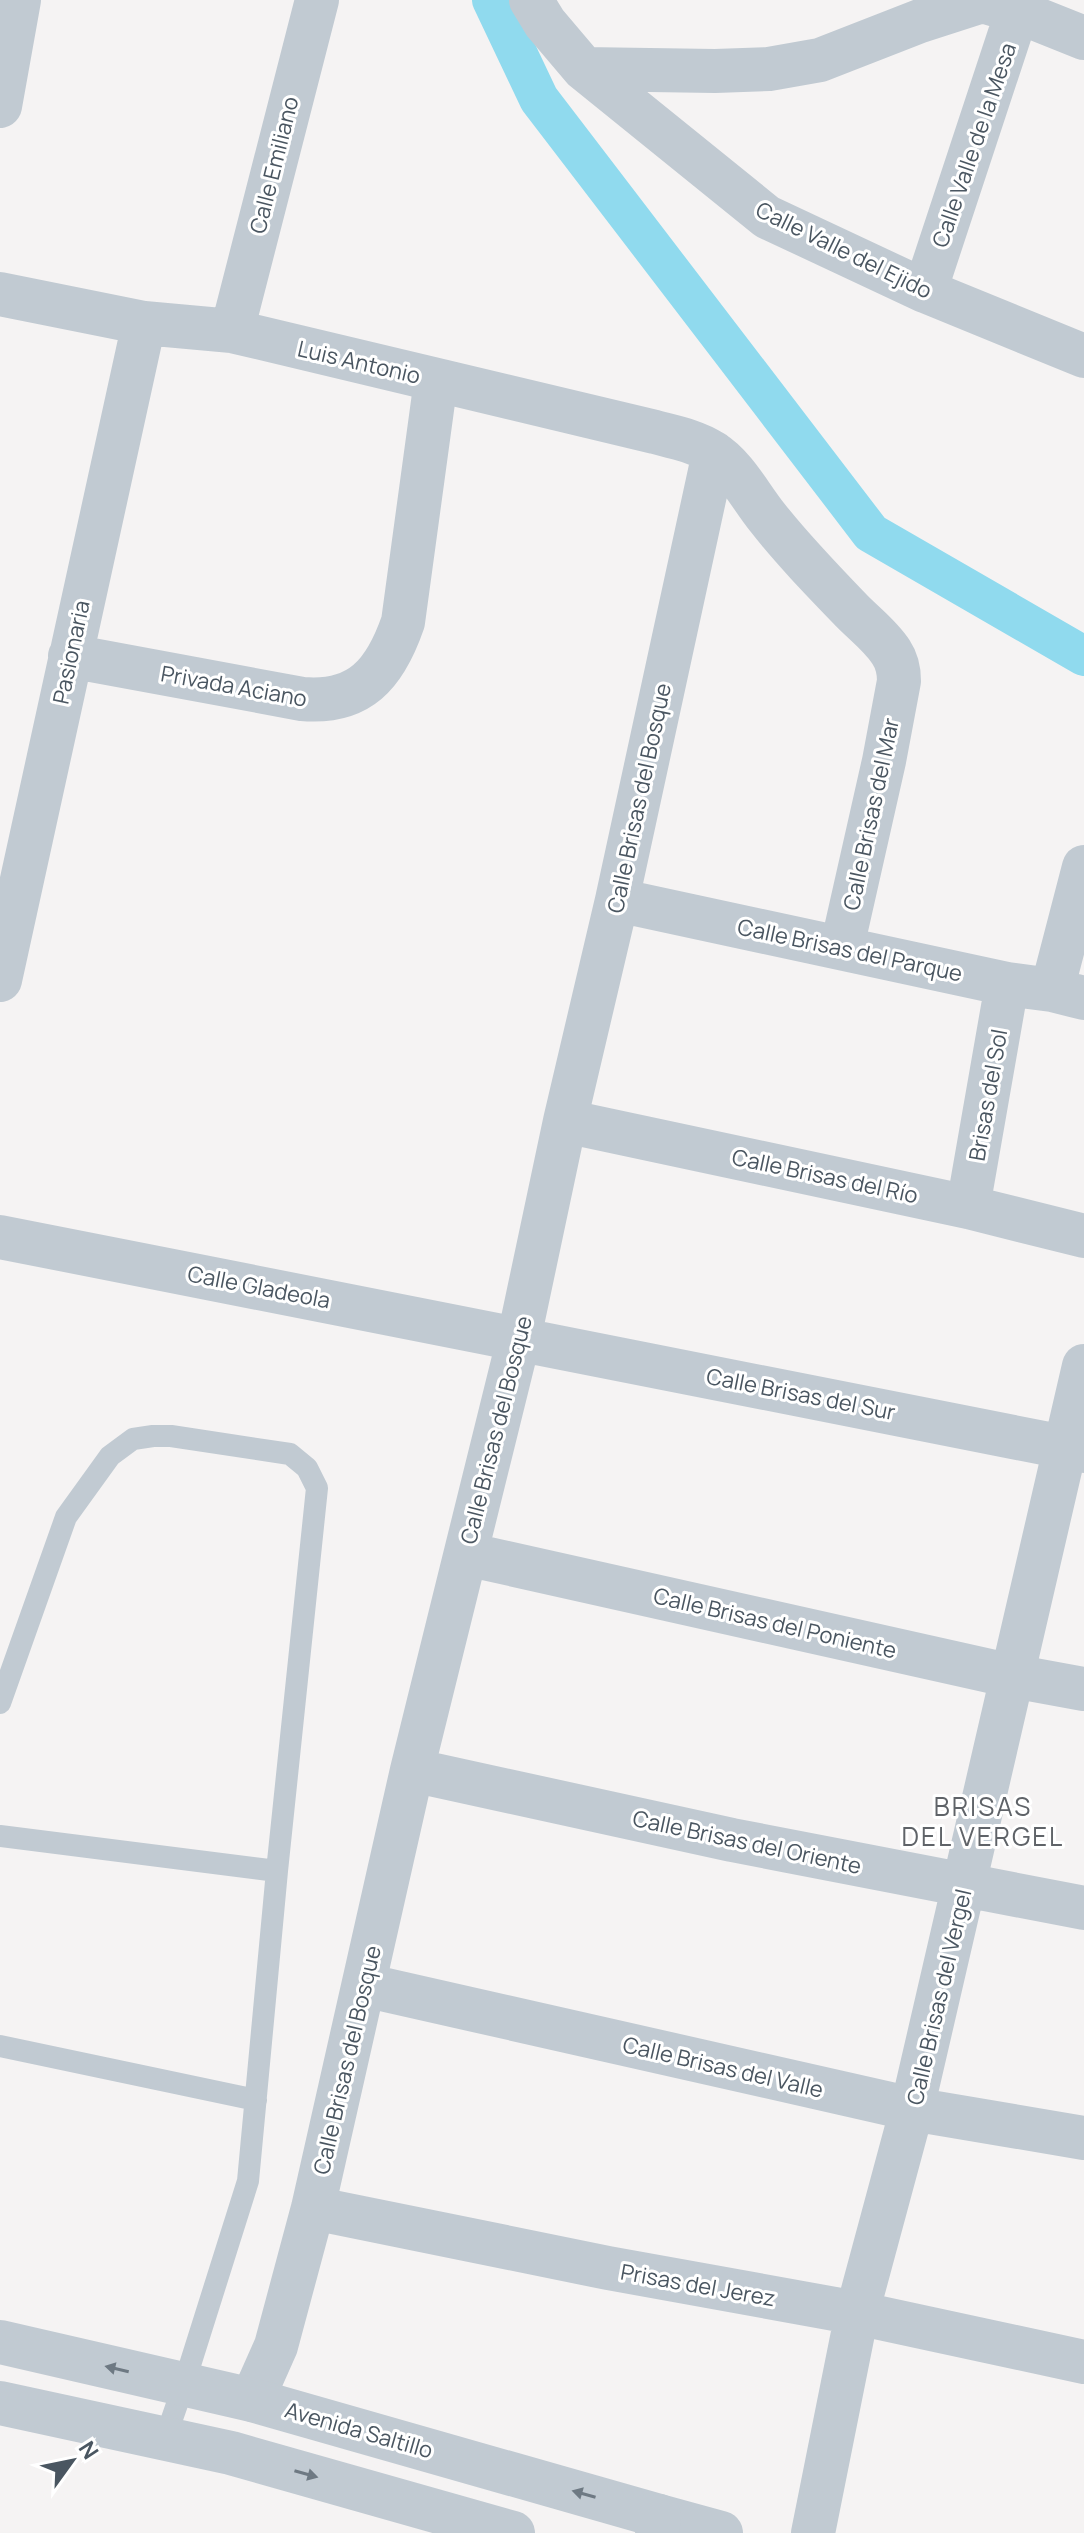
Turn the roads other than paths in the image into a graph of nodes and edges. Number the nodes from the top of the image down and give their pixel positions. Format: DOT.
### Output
graph roads {
  1 [pos="19,0"];
  2 [pos="317,0"];
  3 [pos="531,0"];
  4 [pos="1020,6"];
  5 [pos="1084,38"];
  6 [pos="584,69"];
  7 [pos="0,106"];
  8 [pos="925,291"];
  9 [pos="0,294"];
  10 [pos="144,323"];
  11 [pos="232,331"];
  12 [pos="1084,356"];
  13 [pos="436,380"];
  14 [pos="714,453"];
  15 [pos="70,656"];
  16 [pos="1084,867"];
  17 [pos="617,900"];
  18 [pos="842,947"];
  19 [pos="0,980"];
  20 [pos="1007,984"];
  21 [pos="1068,994"];
  22 [pos="565,1121"];
  23 [pos="968,1207"];
  24 [pos="1084,1236"];
  25 [pos="0,1237"];
  26 [pos="519,1338"];
  27 [pos="1084,1366"];
  28 [pos="1075,1449"];
  29 [pos="466,1554"];
  30 [pos="1012,1676"];
  31 [pos="1084,1689"];
  32 [pos="0,1703"];
  33 [pos="412,1770"];
  34 [pos="0,1836"];
  35 [pos="277,1871"];
  36 [pos="965,1886"];
  37 [pos="1084,1908"];
  38 [pos="364,1985"];
  39 [pos="0,2046"];
  40 [pos="256,2100"];
  41 [pos="912,2109"];
  42 [pos="1084,2138"];
  43 [pos="313,2208"];
  44 [pos="857,2313"];
  45 [pos="0,2342"];
  46 [pos="1084,2362"];
  47 [pos="184,2384"];
  48 [pos="252,2400"];
  49 [pos="0,2403"];
  50 [pos="165,2439"];
  51 [pos="658,2525"];
  52 [pos="713,2532"];
  53 [pos="513,2533"];
  54 [pos="721,2533"];
  55 [pos="813,2533"];
  1 -- 7 [label="street"];
  2 -- 11 [label="street, Calle Emiliano"];
  3 -- 6 [label="street, Calle Valle del Ejido"];
  4 -- 5 [label="street"];
  4 -- 6 [label="street"];
  4 -- 8 [label="street, Calle Valle de la Mesa"];
  6 -- 8 [label="street, Calle Valle del Ejido"];
  8 -- 12 [label="street, Calle Valle del Ejido"];
  9 -- 10 [label="street, Luis Antonio"];
  10 -- 11 [label="street, Luis Antonio"];
  10 -- 15 [label="street, Pasionaria"];
  11 -- 13 [label="street, Luis Antonio"];
  13 -- 14 [label="street, Luis Antonio"];
  13 -- 15 [label="street, Privada Aciano"];
  14 -- 17 [label="street, Calle Brisas del Bosque"];
  14 -- 18 [label="street, Calle Brisas del Mar"];
  15 -- 19 [label="street, Pasionaria"];
  16 -- 21 [label="street"];
  17 -- 18 [label="street, Calle Brisas del Parque"];
  17 -- 22 [label="street, Calle Brisas del Bosque"];
  18 -- 20 [label="street, Calle Brisas del Parque"];
  20 -- 21 [label="street, Calle Brisas del Parque"];
  20 -- 23 [label="street, Brisas del Sol"];
  22 -- 23 [label="street, Calle Brisas del Río"];
  22 -- 26 [label="street, Calle Brisas del Bosque"];
  23 -- 24 [label="street, Calle Brisas del Río"];
  25 -- 26 [label="street, Calle Gladeola"];
  26 -- 28 [label="street, Calle Brisas del Sur"];
  26 -- 29 [label="street, Calle Brisas del Bosque"];
  27 -- 28 [label="street, Calle Brisas del Vergel"];
  28 -- 30 [label="street, Calle Brisas del Vergel"];
  29 -- 30 [label="street, Calle Brisas del Poniente"];
  29 -- 33 [label="street, Calle Brisas del Bosque"];
  30 -- 31 [label="street, Calle Brisas del Poniente"];
  30 -- 36 [label="street, Calle Brisas del Vergel"];
  32 -- 35 [label="lane"];
  33 -- 36 [label="street, Calle Brisas del Oriente"];
  33 -- 38 [label="street, Calle Brisas del Bosque"];
  34 -- 35 [label="lane"];
  35 -- 40 [label="lane"];
  36 -- 37 [label="street, Calle Brisas del Oriente"];
  36 -- 41 [label="street, Calle Brisas del Vergel"];
  38 -- 41 [label="street, Calle Brisas del Valle"];
  38 -- 43 [label="street, Calle Brisas del Bosque"];
  39 -- 40 [label="lane"];
  40 -- 47 [label="lane"];
  41 -- 42 [label="street, Calle Brisas del Valle"];
  41 -- 44 [label="street, Calle Brisas del Vergel"];
  43 -- 44 [label="street, Prisas del Jerez"];
  43 -- 48 [label="street, Calle Brisas del Bosque"];
  44 -- 46 [label="street, Prisas del Jerez"];
  44 -- 55 [label="street, Calle Brisas del Vergel"];
  47 -- 45 [label="street, Avenida Saltillo, one-way"];
  47 -- 48 [label="street, Avenida Saltillo"];
  47 -- 50 [label="lane"];
  51 -- 48 [label="street, Avenida Saltillo, one-way"];
  49 -- 50 [label="street"];
  50 -- 53 [label="street, one-way"];
  51 -- 52 [label="street, Avenida Saltillo"];
  52 -- 54 [label="street, Avenida Saltillo"];
}
